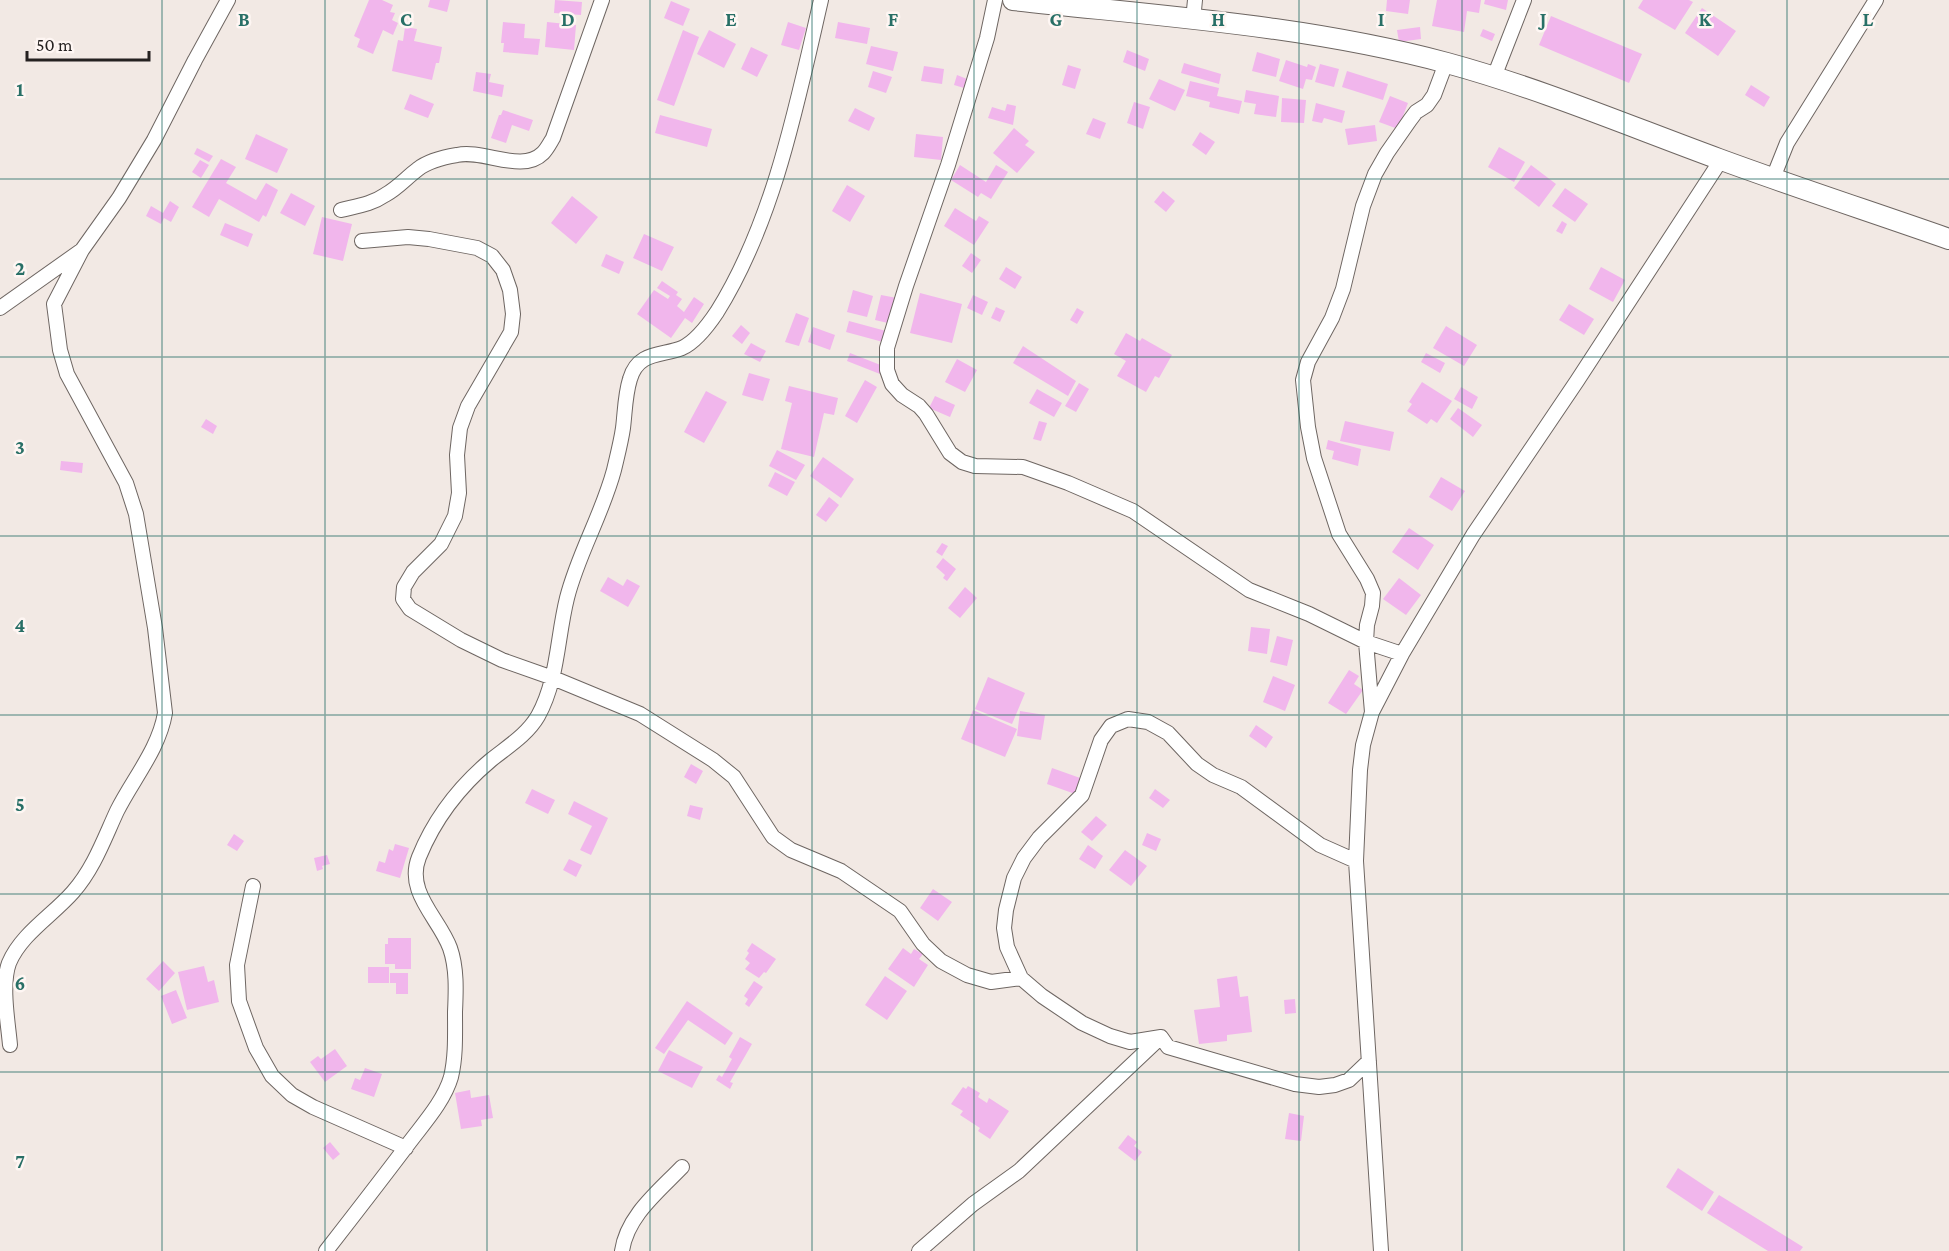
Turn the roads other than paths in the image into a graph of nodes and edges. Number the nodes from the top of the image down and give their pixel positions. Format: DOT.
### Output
graph roads {
  1 [pos="228,0"];
  2 [pos="602,0"];
  3 [pos="820,0"];
  4 [pos="995,0"];
  5 [pos="1013,0"];
  6 [pos="1195,0"];
  7 [pos="1524,0"];
  8 [pos="1876,0"];
  9 [pos="1193,20"];
  10 [pos="1446,63"];
  11 [pos="1494,77"];
  12 [pos="1720,160"];
  13 [pos="1773,178"];
  14 [pos="341,210"];
  15 [pos="1949,239"];
  16 [pos="362,241"];
  17 [pos="82,250"];
  18 [pos="0,308"];
  19 [pos="1366,642"];
  20 [pos="1402,654"];
  21 [pos="553,678"];
  22 [pos="1372,712"];
  23 [pos="1356,861"];
  24 [pos="253,886"];
  25 [pos="1021,978"];
  26 [pos="1161,1037"];
  27 [pos="10,1046"];
  28 [pos="1369,1061"];
  29 [pos="406,1148"];
  30 [pos="682,1167"];
  31 [pos="326,1251"];
  32 [pos="622,1251"];
  33 [pos="919,1251"];
  34 [pos="1381,1251"];
  1 -- 17 [label="street"];
  2 -- 14 [label="street"];
  3 -- 21 [label="street"];
  4 -- 19 [label="street"];
  5 -- 9 [label="main road"];
  6 -- 9 [label="street"];
  7 -- 11 [label="street"];
  8 -- 13 [label="street"];
  9 -- 10 [label="main road"];
  10 -- 11 [label="main road"];
  10 -- 19 [label="street"];
  11 -- 12 [label="main road"];
  12 -- 13 [label="main road"];
  12 -- 20 [label="street"];
  13 -- 15 [label="main road"];
  16 -- 21 [label="street"];
  17 -- 18 [label="street"];
  17 -- 27 [label="street"];
  19 -- 20 [label="street"];
  19 -- 22 [label="street"];
  20 -- 22 [label="street"];
  21 -- 25 [label="street"];
  21 -- 29 [label="street"];
  22 -- 23 [label="street"];
  23 -- 25 [label="street"];
  23 -- 28 [label="street"];
  24 -- 29 [label="street"];
  25 -- 26 [label="street"];
  26 -- 28 [label="street"];
  26 -- 33 [label="street"];
  28 -- 34 [label="street"];
  29 -- 31 [label="street"];
  30 -- 32 [label="street"];
}
